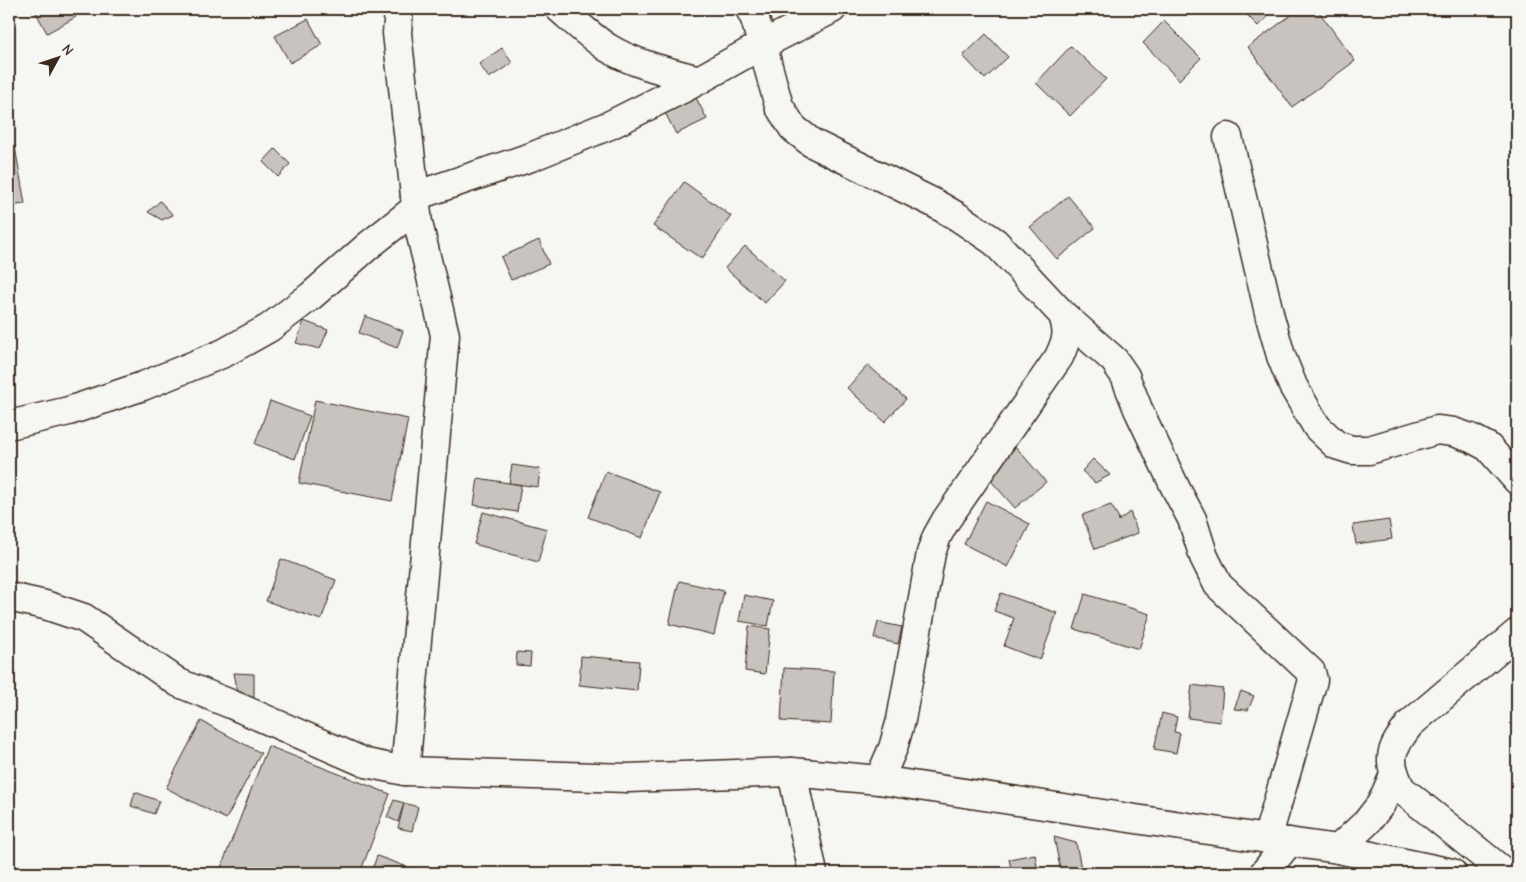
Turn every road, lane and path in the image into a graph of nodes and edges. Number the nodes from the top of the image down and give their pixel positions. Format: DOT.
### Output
graph roads {
  1 [pos="399,9"];
  2 [pos="560,9"];
  3 [pos="750,9"];
  4 [pos="832,9"];
  5 [pos="762,45"];
  6 [pos="699,80"];
  7 [pos="1228,136"];
  8 [pos="415,202"];
  9 [pos="1063,315"];
  10 [pos="9,425"];
  11 [pos="1517,480"];
  12 [pos="9,597"];
  13 [pos="1517,633"];
  14 [pos="405,771"];
  15 [pos="792,772"];
  16 [pos="1394,775"];
  17 [pos="879,780"];
  18 [pos="1278,841"];
  19 [pos="1338,849"];
  20 [pos="813,873"];
  21 [pos="1264,873"];
  22 [pos="1452,873"];
  23 [pos="1505,873"];
  1 -- 8 [label="street"];
  2 -- 6 [label="street"];
  3 -- 5 [label="street"];
  4 -- 5 [label="street"];
  5 -- 6 [label="street"];
  5 -- 9 [label="street"];
  6 -- 8 [label="street"];
  7 -- 11 [label="street"];
  8 -- 10 [label="street"];
  8 -- 14 [label="street"];
  9 -- 17 [label="street"];
  9 -- 18 [label="street"];
  12 -- 14 [label="street"];
  13 -- 16 [label="street"];
  14 -- 15 [label="street"];
  15 -- 17 [label="street"];
  15 -- 20 [label="street"];
  16 -- 19 [label="street"];
  16 -- 23 [label="street"];
  17 -- 18 [label="street"];
  18 -- 19 [label="street"];
  18 -- 21 [label="street"];
  19 -- 22 [label="street"];
}
